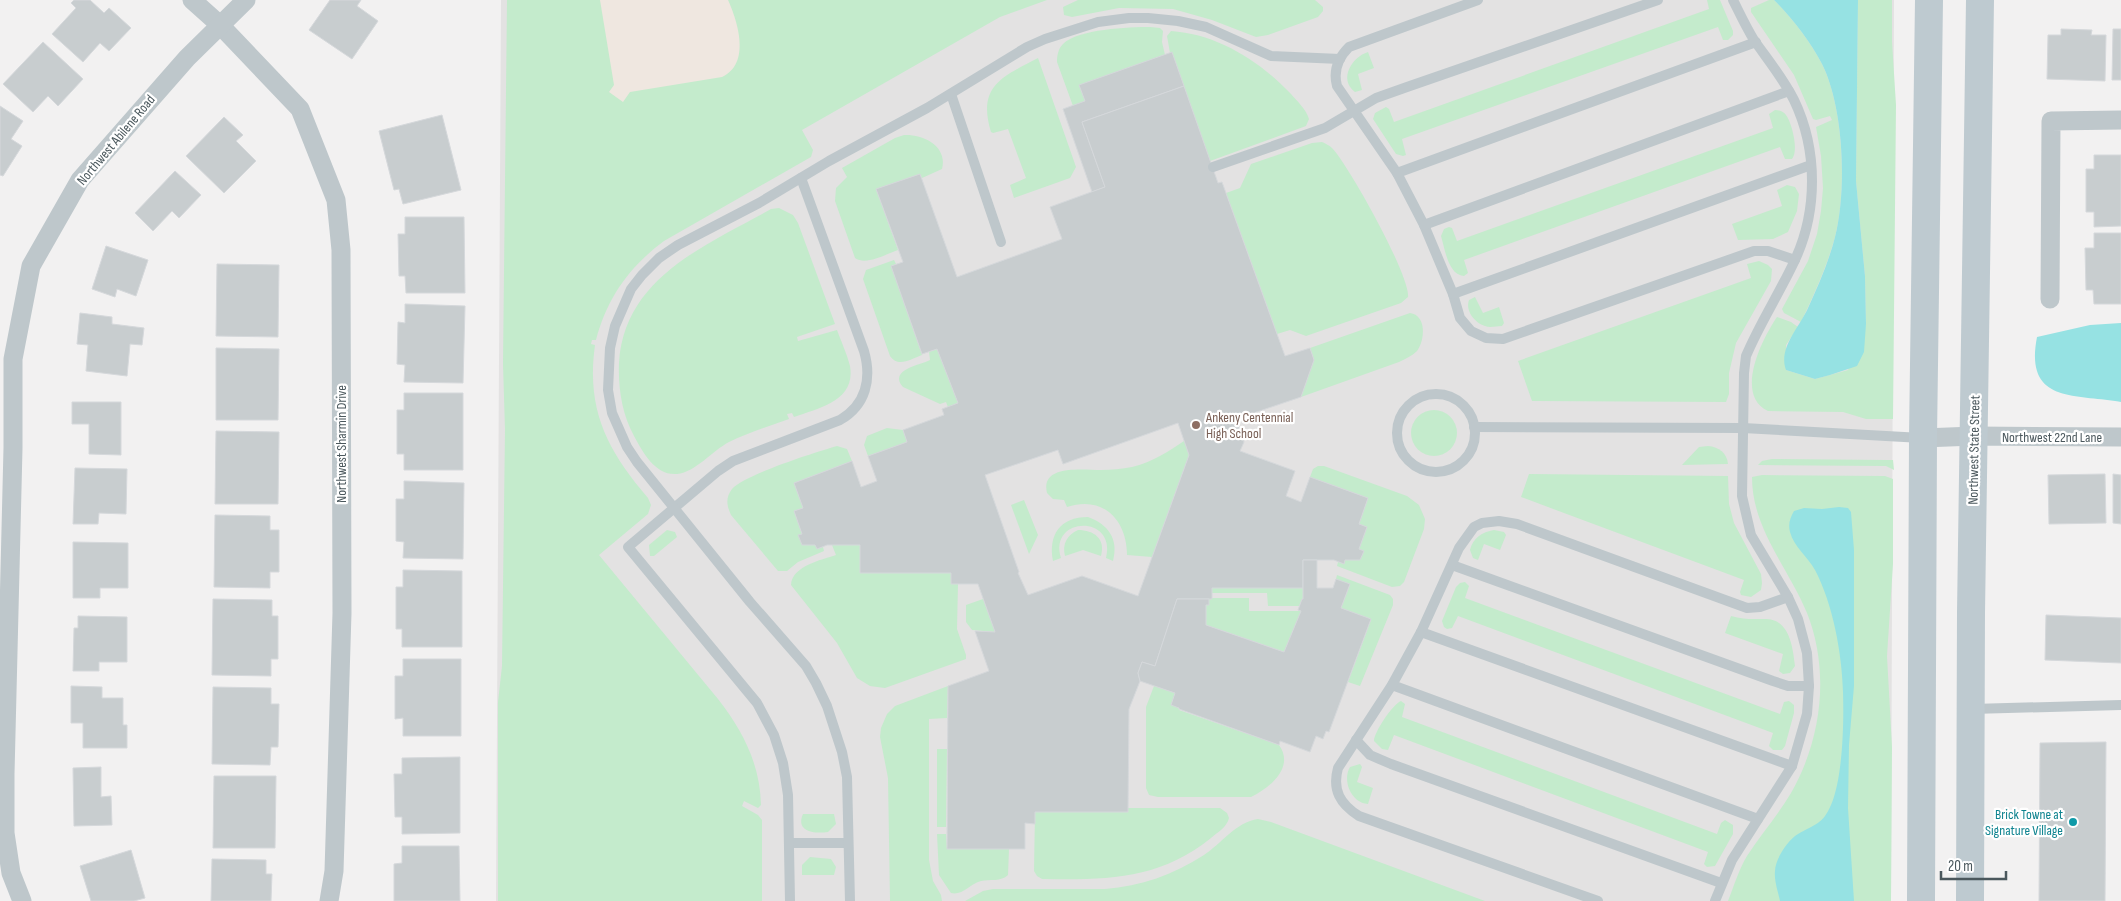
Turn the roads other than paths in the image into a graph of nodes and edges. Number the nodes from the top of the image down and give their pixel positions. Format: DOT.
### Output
graph roads {
  1 [pos="192,0"];
  2 [pos="246,0"];
  3 [pos="1478,0"];
  4 [pos="1658,0"];
  5 [pos="1733,0"];
  6 [pos="1929,0"];
  7 [pos="1980,0"];
  8 [pos="220,25"];
  9 [pos="1756,42"];
  10 [pos="1340,59"];
  11 [pos="1789,91"];
  12 [pos="951,94"];
  13 [pos="1353,110"];
  14 [pos="2121,120"];
  15 [pos="1811,165"];
  16 [pos="1212,167"];
  17 [pos="1397,173"];
  18 [pos="801,178"];
  19 [pos="1424,225"];
  20 [pos="1001,242"];
  21 [pos="1795,260"];
  22 [pos="1453,294"];
  23 [pos="2050,299"];
  24 [pos="1474,427"];
  25 [pos="1743,428"];
  26 [pos="1974,436"];
  27 [pos="2121,437"];
  28 [pos="1924,438"];
  29 [pos="674,507"];
  30 [pos="1452,565"];
  31 [pos="1788,596"];
  32 [pos="1421,632"];
  33 [pos="1392,685"];
  34 [pos="1809,686"];
  35 [pos="2121,705"];
  36 [pos="1972,709"];
  37 [pos="1356,740"];
  38 [pos="1792,766"];
  39 [pos="1758,820"];
  40 [pos="789,844"];
  41 [pos="848,844"];
  42 [pos="6,875"];
  43 [pos="1721,883"];
  44 [pos="22,901"];
  45 [pos="329,901"];
  46 [pos="790,901"];
  47 [pos="850,901"];
  48 [pos="1598,901"];
  49 [pos="1715,901"];
  50 [pos="1921,901"];
  51 [pos="1970,901"];
  1 -- 8 [label="street, Northwest Sharmin Drive"];
  2 -- 8 [label="street, Northwest Abilene Road"];
  3 -- 10 [label="lane"];
  4 -- 13 [label="lane"];
  5 -- 9 [label="lane"];
  6 -- 28 [label="main road"];
  7 -- 26 [label="main road, Northwest State Street"];
  8 -- 42 [label="street, Northwest Abilene Road"];
  8 -- 45 [label="street, Northwest Sharmin Drive"];
  9 -- 11 [label="lane"];
  9 -- 17 [label="lane"];
  10 -- 12 [label="lane"];
  10 -- 13 [label="lane"];
  11 -- 15 [label="lane"];
  11 -- 19 [label="lane"];
  12 -- 18 [label="lane"];
  12 -- 20 [label="lane"];
  13 -- 16 [label="lane"];
  13 -- 17 [label="lane"];
  14 -- 23 [label="street"];
  15 -- 21 [label="lane"];
  15 -- 22 [label="lane"];
  17 -- 19 [label="lane"];
  18 -- 29 [label="lane"];
  18 -- 29 [label="lane"];
  19 -- 22 [label="lane"];
  21 -- 22 [label="lane"];
  21 -- 25 [label="lane"];
  24 -- 24 [label="lane"];
  24 -- 25 [label="lane"];
  25 -- 28 [label="lane"];
  25 -- 31 [label="lane"];
  26 -- 27 [label="street, Northwest 22nd Lane"];
  26 -- 28 [label="street, Northwest 22nd Lane"];
  26 -- 36 [label="main road, Northwest State Street"];
  28 -- 50 [label="main road"];
  29 -- 40 [label="lane"];
  29 -- 41 [label="lane"];
  30 -- 31 [label="lane"];
  30 -- 32 [label="lane"];
  30 -- 34 [label="lane"];
  31 -- 34 [label="lane"];
  32 -- 33 [label="lane"];
  32 -- 38 [label="lane"];
  33 -- 37 [label="lane"];
  33 -- 39 [label="lane"];
  34 -- 38 [label="lane"];
  35 -- 36 [label="lane"];
  36 -- 51 [label="main road, Northwest State Street"];
  37 -- 43 [label="lane"];
  37 -- 48 [label="lane"];
  38 -- 39 [label="lane"];
  39 -- 43 [label="lane"];
  40 -- 41 [label="lane"];
  40 -- 46 [label="lane"];
  41 -- 47 [label="lane"];
  42 -- 44 [label="street, Northwest Abilene Road"];
  43 -- 49 [label="lane"];
}
